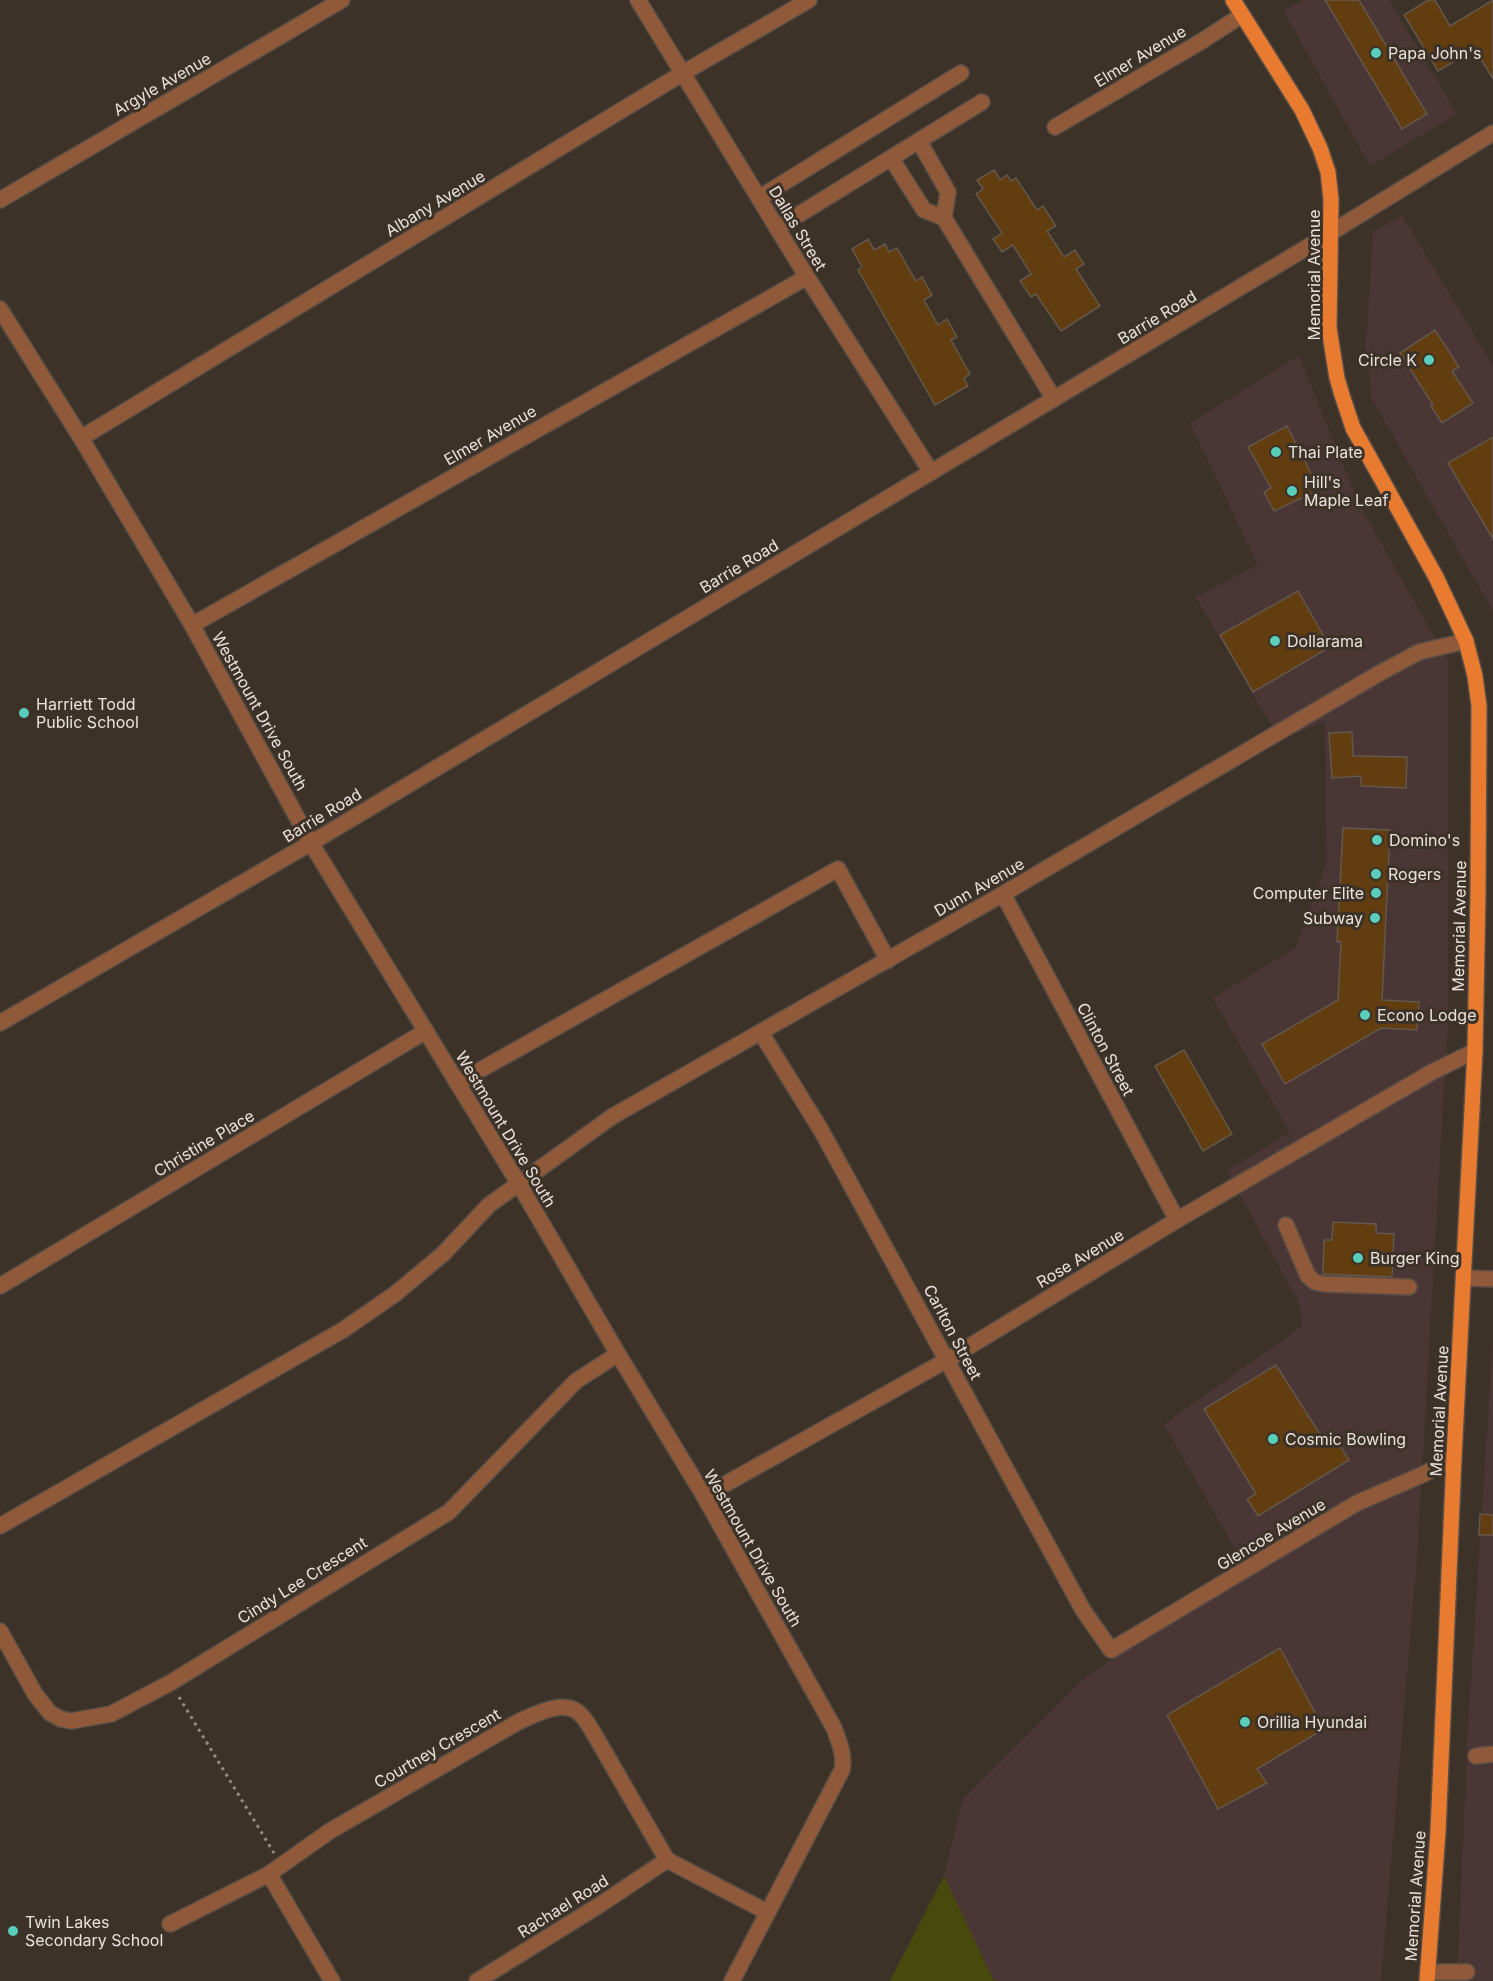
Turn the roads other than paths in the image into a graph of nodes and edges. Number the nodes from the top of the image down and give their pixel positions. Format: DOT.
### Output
graph roads {
  1 [pos="342,0"];
  2 [pos="638,0"];
  3 [pos="808,0"];
  4 [pos="1233,0"];
  5 [pos="1242,15"];
  6 [pos="683,73"];
  7 [pos="961,73"];
  8 [pos="982,102"];
  9 [pos="1055,127"];
  10 [pos="1493,134"];
  11 [pos="919,141"];
  12 [pos="891,158"];
  13 [pos="759,198"];
  14 [pos="0,200"];
  15 [pos="944,218"];
  16 [pos="777,228"];
  17 [pos="1331,233"];
  18 [pos="807,277"];
  19 [pos="0,309"];
  20 [pos="1054,399"];
  21 [pos="81,438"];
  22 [pos="931,472"];
  23 [pos="192,625"];
  24 [pos="1466,641"];
  25 [pos="311,843"];
  26 [pos="1003,894"];
  27 [pos="888,960"];
  28 [pos="0,1023"];
  29 [pos="426,1031"];
  30 [pos="760,1033"];
  31 [pos="1475,1051"];
  32 [pos="457,1083"];
  33 [pos="519,1184"];
  34 [pos="1177,1220"];
  35 [pos="1286,1225"];
  36 [pos="1465,1278"];
  37 [pos="1493,1279"];
  38 [pos="0,1286"];
  39 [pos="1409,1287"];
  40 [pos="618,1354"];
  41 [pos="947,1360"];
  42 [pos="1454,1457"];
  43 [pos="704,1496"];
  44 [pos="0,1526"];
  45 [pos="0,1631"];
  46 [pos="1112,1650"];
  47 [pos="1493,1754"];
  48 [pos="1476,1756"];
  49 [pos="667,1860"];
  50 [pos="275,1870"];
  51 [pos="767,1912"];
  52 [pos="170,1924"];
  53 [pos="1467,1972"];
  54 [pos="1428,1977"];
  55 [pos="332,1981"];
  56 [pos="477,1981"];
  57 [pos="732,1981"];
  1 -- 14 [label="street, Argyle Avenue"];
  2 -- 6 [label="street, Dallas Street"];
  3 -- 6 [label="street, Albany Avenue"];
  4 -- 5 [label="main road, Memorial Avenue"];
  5 -- 9 [label="street, Elmer Avenue"];
  5 -- 17 [label="main road, Memorial Avenue"];
  6 -- 13 [label="street, Dallas Street"];
  6 -- 21 [label="street, Albany Avenue"];
  7 -- 13 [label="street"];
  8 -- 11 [label="street"];
  10 -- 17 [label="street, Barrie Road"];
  11 -- 12 [label="street"];
  11 -- 15 [label="street"];
  12 -- 15 [label="street"];
  12 -- 16 [label="street"];
  13 -- 16 [label="street, Dallas Street"];
  15 -- 20 [label="street"];
  16 -- 18 [label="street, Dallas Street"];
  17 -- 20 [label="street, Barrie Road"];
  17 -- 24 [label="main road, Memorial Avenue"];
  18 -- 22 [label="street, Dallas Street"];
  18 -- 23 [label="street, Elmer Avenue"];
  19 -- 21 [label="street, Westmount Drive South"];
  20 -- 22 [label="street, Barrie Road"];
  21 -- 23 [label="street, Westmount Drive South"];
  22 -- 25 [label="street, Barrie Road"];
  23 -- 25 [label="street, Westmount Drive South"];
  24 -- 26 [label="street, Dunn Avenue"];
  24 -- 31 [label="main road, Memorial Avenue"];
  25 -- 28 [label="street, Barrie Road"];
  25 -- 29 [label="street, Westmount Drive South"];
  26 -- 27 [label="street, Dunn Avenue"];
  26 -- 34 [label="street, Clinton Street"];
  27 -- 30 [label="street, Dunn Avenue"];
  27 -- 32 [label="street"];
  29 -- 32 [label="street, Westmount Drive South"];
  29 -- 38 [label="street, Christine Place"];
  30 -- 33 [label="street, Dunn Avenue"];
  30 -- 41 [label="street, Carlton Street"];
  31 -- 34 [label="street, Rose Avenue"];
  31 -- 36 [label="main road, Memorial Avenue"];
  32 -- 33 [label="street, Westmount Drive South"];
  33 -- 40 [label="street, Westmount Drive South"];
  33 -- 44 [label="street"];
  34 -- 41 [label="street, Rose Avenue"];
  35 -- 39 [label="street"];
  36 -- 37 [label="street"];
  36 -- 42 [label="main road, Memorial Avenue"];
  40 -- 43 [label="street, Westmount Drive South"];
  40 -- 45 [label="street, Cindy Lee Crescent"];
  41 -- 43 [label="street, Rose Avenue"];
  41 -- 46 [label="street, Carlton Street"];
  42 -- 46 [label="street, Glencoe Avenue"];
  42 -- 54 [label="main road, Memorial Avenue"];
  43 -- 51 [label="street, Westmount Drive South"];
  47 -- 48 [label="street"];
  49 -- 50 [label="street, Courtney Crescent"];
  49 -- 51 [label="street"];
  49 -- 56 [label="street, Rachael Road"];
  50 -- 52 [label="street, Courtney Crescent"];
  50 -- 55 [label="street"];
  51 -- 57 [label="street, Westmount Drive South"];
  53 -- 54 [label="street"];
}
